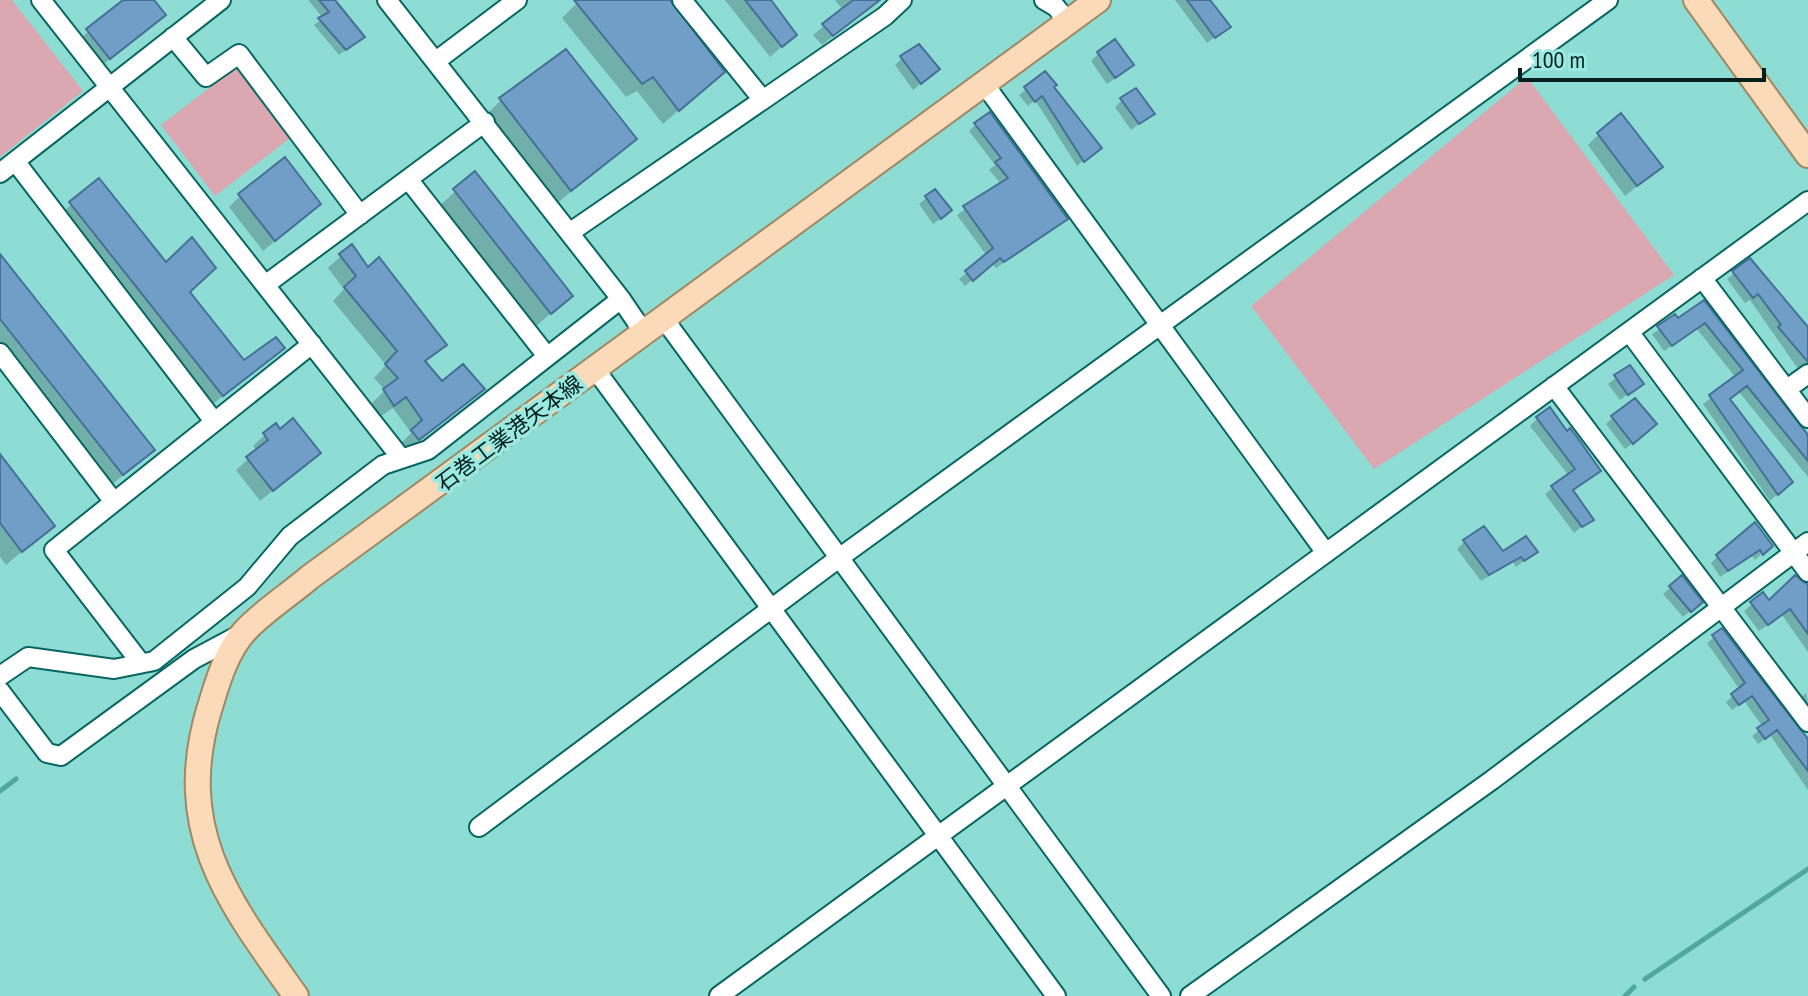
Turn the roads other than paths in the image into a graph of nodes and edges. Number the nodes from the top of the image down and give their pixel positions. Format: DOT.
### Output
graph roads {
  1 [pos="41,0"];
  2 [pos="221,0"];
  3 [pos="387,0"];
  4 [pos="517,0"];
  5 [pos="682,0"];
  6 [pos="902,0"];
  7 [pos="1044,0"];
  8 [pos="1098,0"];
  9 [pos="1608,0"];
  10 [pos="1696,0"];
  11 [pos="1068,22"];
  12 [pos="173,37"];
  13 [pos="436,61"];
  14 [pos="985,85"];
  15 [pos="108,86"];
  16 [pos="763,100"];
  17 [pos="485,122"];
  18 [pos="1808,155"];
  19 [pos="7,167"];
  20 [pos="408,179"];
  21 [pos="1808,201"];
  22 [pos="360,215"];
  23 [pos="572,231"];
  24 [pos="1702,278"];
  25 [pos="265,285"];
  26 [pos="621,299"];
  27 [pos="664,319"];
  28 [pos="1162,326"];
  29 [pos="644,333"];
  30 [pos="1630,333"];
  31 [pos="312,344"];
  32 [pos="0,353"];
  33 [pos="546,355"];
  34 [pos="595,369"];
  35 [pos="1808,374"];
  36 [pos="1554,386"];
  37 [pos="1787,389"];
  38 [pos="1808,418"];
  39 [pos="213,420"];
  40 [pos="401,458"];
  41 [pos="114,502"];
  42 [pos="1801,548"];
  43 [pos="1326,553"];
  44 [pos="839,558"];
  45 [pos="1808,572"];
  46 [pos="773,607"];
  47 [pos="1721,608"];
  48 [pos="244,632"];
  49 [pos="140,662"];
  50 [pos="0,676"];
  51 [pos="0,691"];
  52 [pos="1808,722"];
  53 [pos="1005,785"];
  54 [pos="479,827"];
  55 [pos="938,832"];
  56 [pos="296,996"];
  57 [pos="719,996"];
  58 [pos="1056,996"];
  59 [pos="1161,996"];
  60 [pos="1190,996"];
  1 -- 15 [label="street"];
  2 -- 12 [label="street"];
  3 -- 13 [label="street"];
  4 -- 13 [label="street"];
  5 -- 16 [label="street"];
  6 -- 16 [label="street"];
  7 -- 11 [label="street"];
  8 -- 11 [label="main road, 石巻工業港矢本線"];
  9 -- 28 [label="street"];
  10 -- 18 [label="main road"];
  11 -- 14 [label="main road, 石巻工業港矢本線"];
  12 -- 15 [label="street"];
  12 -- 22 [label="street"];
  13 -- 17 [label="street"];
  14 -- 27 [label="main road, 石巻工業港矢本線"];
  14 -- 28 [label="street"];
  15 -- 19 [label="street"];
  15 -- 25 [label="street"];
  16 -- 23 [label="street"];
  17 -- 20 [label="street"];
  17 -- 23 [label="street"];
  19 -- 39 [label="street"];
  20 -- 22 [label="street"];
  20 -- 33 [label="street"];
  21 -- 24 [label="street"];
  22 -- 25 [label="street"];
  23 -- 26 [label="street"];
  24 -- 30 [label="street"];
  24 -- 37 [label="street"];
  25 -- 31 [label="street"];
  26 -- 29 [label="street"];
  26 -- 33 [label="street"];
  27 -- 29 [label="main road, 石巻工業港矢本線"];
  27 -- 44 [label="street"];
  28 -- 43 [label="street"];
  28 -- 44 [label="street"];
  29 -- 34 [label="main road, 石巻工業港矢本線"];
  30 -- 36 [label="street"];
  30 -- 42 [label="street"];
  31 -- 39 [label="street"];
  31 -- 40 [label="street"];
  32 -- 41 [label="street"];
  33 -- 40 [label="street"];
  34 -- 46 [label="street"];
  34 -- 48 [label="main road, 石巻工業港矢本線"];
  35 -- 37 [label="street"];
  36 -- 43 [label="street"];
  36 -- 47 [label="street"];
  37 -- 38 [label="street"];
  39 -- 41 [label="street"];
  40 -- 49 [label="street"];
  41 -- 49 [label="street"];
  42 -- 45 [label="street"];
  42 -- 47 [label="street"];
  43 -- 53 [label="street"];
  44 -- 46 [label="street"];
  44 -- 53 [label="street"];
  46 -- 54 [label="street"];
  46 -- 55 [label="street"];
  47 -- 52 [label="street"];
  47 -- 60 [label="street"];
  48 -- 51 [label="street"];
  48 -- 56 [label="main road, 石巻工業港矢本線"];
  49 -- 50 [label="street"];
  53 -- 55 [label="street"];
  53 -- 59 [label="street"];
  55 -- 57 [label="street"];
  55 -- 58 [label="street"];
}
